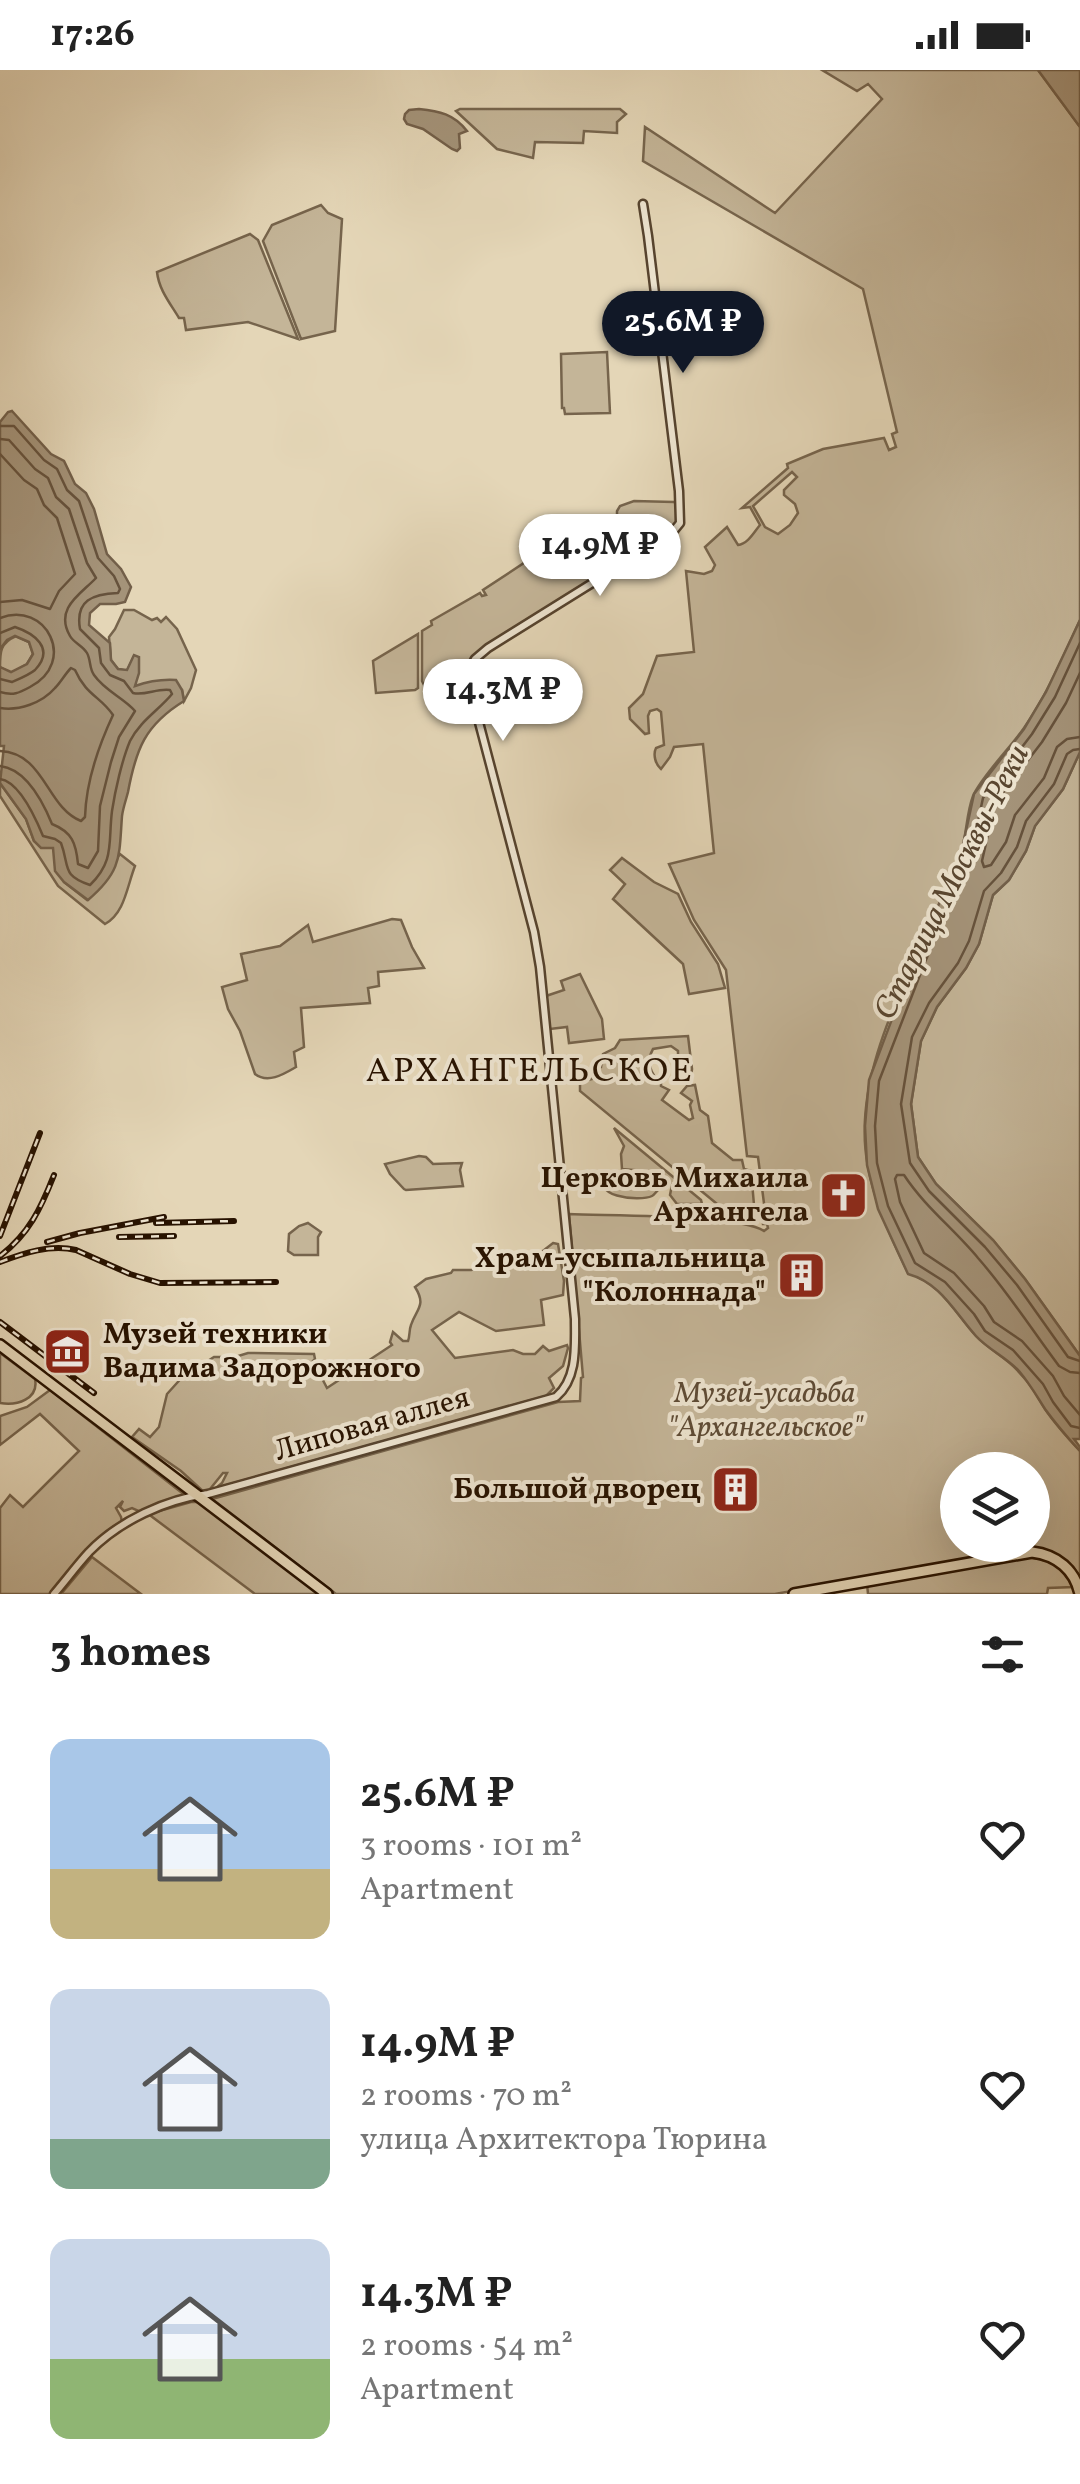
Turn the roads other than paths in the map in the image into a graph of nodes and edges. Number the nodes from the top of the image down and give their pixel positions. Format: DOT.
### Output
graph roads {
  1 [pos="643,204"];
  2 [pos="0,1345"];
  3 [pos="198,1496"];
  4 [pos="54,1594"];
  5 [pos="327,1594"];
  6 [pos="794,1594"];
  7 [pos="1080,1594"];
  1 -- 3 [label="street, Липовая аллея"];
  2 -- 3 [label="main road"];
  3 -- 4 [label="street, Липовая аллея"];
  3 -- 5 [label="main road"];
  6 -- 7 [label="main road"];
}
